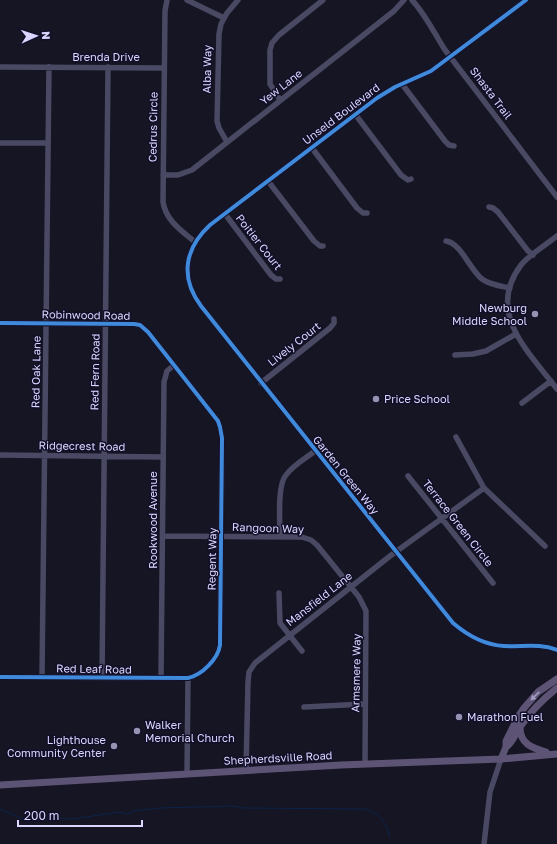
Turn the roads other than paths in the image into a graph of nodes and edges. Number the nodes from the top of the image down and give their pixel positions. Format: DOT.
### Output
graph roads {
  1 [pos="168,0"];
  2 [pos="187,0"];
  3 [pos="238,0"];
  4 [pos="323,0"];
  5 [pos="404,0"];
  6 [pos="412,0"];
  7 [pos="526,0"];
  8 [pos="224,18"];
  9 [pos="451,57"];
  10 [pos="0,67"];
  11 [pos="49,67"];
  12 [pos="108,67"];
  13 [pos="164,68"];
  14 [pos="402,84"];
  15 [pos="280,100"];
  16 [pos="355,114"];
  17 [pos="227,142"];
  18 [pos="0,143"];
  19 [pos="48,143"];
  20 [pos="454,146"];
  21 [pos="312,148"];
  22 [pos="163,175"];
  23 [pos="411,179"];
  24 [pos="268,181"];
  25 [pos="557,197"];
  26 [pos="489,207"];
  27 [pos="367,213"];
  28 [pos="224,214"];
  29 [pos="557,236"];
  30 [pos="446,241"];
  31 [pos="195,242"];
  32 [pos="323,246"];
  33 [pos="533,255"];
  34 [pos="280,279"];
  35 [pos="510,288"];
  36 [pos="334,319"];
  37 [pos="0,323"];
  38 [pos="46,323"];
  39 [pos="106,324"];
  40 [pos="516,334"];
  41 [pos="455,354"];
  42 [pos="174,365"];
  43 [pos="551,381"];
  44 [pos="261,382"];
  45 [pos="557,389"];
  46 [pos="522,403"];
  47 [pos="220,424"];
  48 [pos="456,437"];
  49 [pos="315,450"];
  50 [pos="0,455"];
  51 [pos="44,456"];
  52 [pos="104,456"];
  53 [pos="163,457"];
  54 [pos="408,476"];
  55 [pos="484,488"];
  56 [pos="442,519"];
  57 [pos="163,536"];
  58 [pos="221,536"];
  59 [pos="280,537"];
  60 [pos="546,546"];
  61 [pos="396,552"];
  62 [pos="493,583"];
  63 [pos="351,586"];
  64 [pos="279,593"];
  65 [pos="289,635"];
  66 [pos="557,650"];
  67 [pos="302,651"];
  68 [pos="0,676"];
  69 [pos="42,677"];
  70 [pos="102,678"];
  71 [pos="161,678"];
  72 [pos="188,678"];
  73 [pos="557,678"];
  74 [pos="557,688"];
  75 [pos="365,704"];
  76 [pos="304,707"];
  77 [pos="520,727"];
  78 [pos="506,747"];
  79 [pos="556,754"];
  80 [pos="501,759"];
  81 [pos="365,764"];
  82 [pos="246,770"];
  83 [pos="187,774"];
  84 [pos="0,785"];
  85 [pos="484,844"];
  1 -- 13 [label="street, Cedrus Circle"];
  2 -- 8 [label="street"];
  3 -- 8 [label="street, Alba Way"];
  4 -- 15 [label="street"];
  5 -- 15 [label="street, Yew Lane"];
  6 -- 9 [label="street, Shasta Trail"];
  7 -- 9 [label="street, Unseld Boulevard"];
  8 -- 17 [label="street, Alba Way"];
  9 -- 14 [label="street, Unseld Boulevard"];
  9 -- 25 [label="street, Shasta Trail"];
  10 -- 11 [label="street, Brenda Drive"];
  11 -- 12 [label="street, Brenda Drive"];
  11 -- 19 [label="street, Red Oak Lane"];
  12 -- 13 [label="street, Brenda Drive"];
  12 -- 39 [label="street, Red Fern Road"];
  13 -- 22 [label="street, Cedrus Circle"];
  14 -- 16 [label="street, Unseld Boulevard"];
  14 -- 20 [label="street"];
  15 -- 17 [label="street, Yew Lane"];
  16 -- 21 [label="street, Unseld Boulevard"];
  16 -- 23 [label="street"];
  17 -- 22 [label="street, Yew Lane"];
  18 -- 19 [label="street"];
  19 -- 38 [label="street, Red Oak Lane"];
  21 -- 24 [label="street, Unseld Boulevard"];
  21 -- 27 [label="street"];
  22 -- 31 [label="street, Cedrus Circle"];
  24 -- 28 [label="street, Unseld Boulevard"];
  24 -- 32 [label="street"];
  26 -- 33 [label="street"];
  28 -- 31 [label="street, Unseld Boulevard"];
  28 -- 34 [label="street, Poitier Court"];
  29 -- 33 [label="street"];
  30 -- 35 [label="street"];
  31 -- 44 [label="street, Garden Green Way"];
  33 -- 35 [label="street"];
  35 -- 40 [label="street"];
  36 -- 44 [label="street, Lively Court"];
  37 -- 38 [label="street, Robinwood Road"];
  38 -- 39 [label="street, Robinwood Road"];
  38 -- 51 [label="street, Red Oak Lane"];
  39 -- 42 [label="street, Robinwood Road"];
  39 -- 52 [label="street, Red Fern Road"];
  40 -- 41 [label="street"];
  40 -- 43 [label="street"];
  42 -- 47 [label="street, Robinwood Road"];
  42 -- 53 [label="street, Rookwood Avenue"];
  43 -- 45 [label="street"];
  43 -- 46 [label="street"];
  44 -- 49 [label="street, Garden Green Way"];
  47 -- 58 [label="street, Regent Way"];
  48 -- 55 [label="street"];
  49 -- 59 [label="street"];
  49 -- 61 [label="street, Garden Green Way"];
  50 -- 51 [label="street, Ridgecrest Road"];
  51 -- 52 [label="street, Ridgecrest Road"];
  51 -- 69 [label="street, Red Oak Lane"];
  52 -- 53 [label="street, Ridgecrest Road"];
  52 -- 70 [label="street, Red Fern Road"];
  53 -- 57 [label="street, Rookwood Avenue"];
  54 -- 56 [label="street, Terrace Green Circle"];
  55 -- 56 [label="street, Mansfield Lane"];
  55 -- 60 [label="street"];
  56 -- 61 [label="street, Mansfield Lane"];
  56 -- 62 [label="street, Terrace Green Circle"];
  57 -- 58 [label="street, Rangoon Way"];
  57 -- 71 [label="street, Rookwood Avenue"];
  58 -- 59 [label="street, Rangoon Way"];
  58 -- 72 [label="street, Regent Way"];
  59 -- 63 [label="street, Rangoon Way"];
  61 -- 63 [label="street, Mansfield Lane"];
  61 -- 66 [label="street, Garden Green Way"];
  63 -- 65 [label="street, Mansfield Lane"];
  63 -- 75 [label="street, Armsmere Way"];
  64 -- 65 [label="street"];
  65 -- 67 [label="street"];
  65 -- 82 [label="street, Mansfield Lane"];
  68 -- 69 [label="street, Red Leaf Road"];
  69 -- 70 [label="street, Red Leaf Road"];
  70 -- 71 [label="street, Red Leaf Road"];
  71 -- 72 [label="street, Red Leaf Road"];
  72 -- 83 [label="street"];
  73 -- 78 [label="main road, one-way"];
  74 -- 77 [label="main road"];
  75 -- 76 [label="street"];
  75 -- 81 [label="street, Armsmere Way"];
  77 -- 78 [label="main road"];
  77 -- 79 [label="main road"];
  78 -- 80 [label="main road"];
  79 -- 80 [label="main road, Shepherdsville Road"];
  80 -- 81 [label="main road, Shepherdsville Road"];
  80 -- 85 [label="street"];
  81 -- 82 [label="main road, Shepherdsville Road"];
  82 -- 83 [label="main road, Shepherdsville Road"];
  83 -- 84 [label="main road, Shepherdsville Road"];
}
